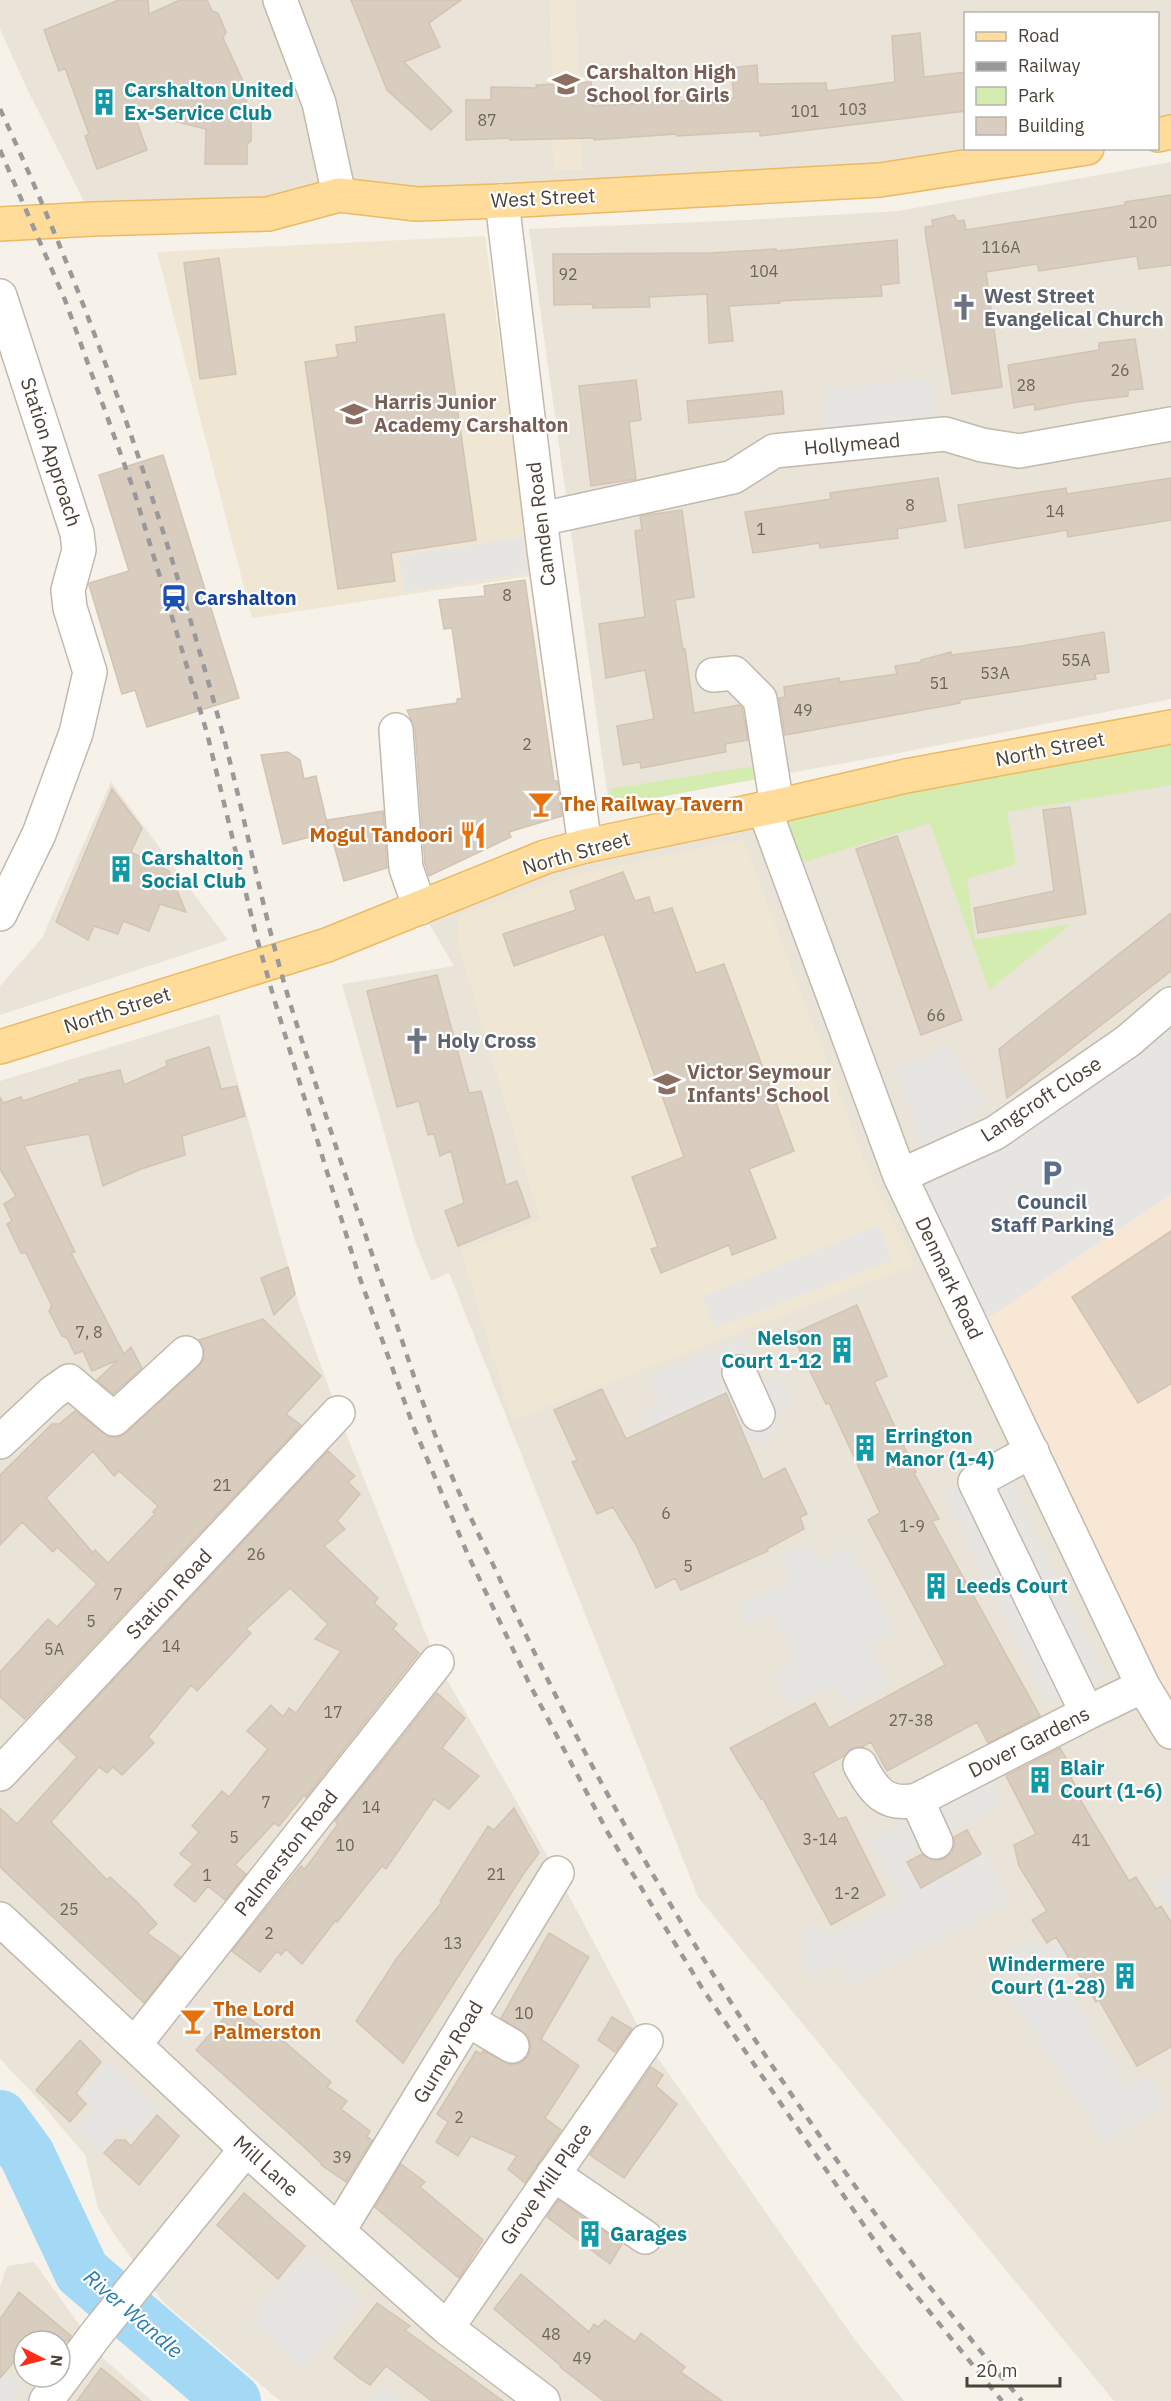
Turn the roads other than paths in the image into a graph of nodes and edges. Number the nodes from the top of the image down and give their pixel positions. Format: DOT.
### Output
graph roads {
  1 [pos="280,0"];
  2 [pos="1074,150"];
  3 [pos="339,195"];
  4 [pos="502,201"];
  5 [pos="0,224"];
  6 [pos="0,296"];
  7 [pos="1171,424"];
  8 [pos="541,519"];
  9 [pos="713,675"];
  10 [pos="1171,727"];
  11 [pos="396,730"];
  12 [pos="771,807"];
  13 [pos="585,846"];
  14 [pos="420,908"];
  15 [pos="0,914"];
  16 [pos="1171,1004"];
  17 [pos="0,1047"];
  18 [pos="900,1176"];
  19 [pos="186,1353"];
  20 [pos="739,1372"];
  21 [pos="338,1413"];
  22 [pos="758,1414"];
  23 [pos="0,1442"];
  24 [pos="1032,1451"];
  25 [pos="437,1662"];
  26 [pos="1143,1686"];
  27 [pos="1087,1713"];
  28 [pos="1171,1732"];
  29 [pos="860,1764"];
  30 [pos="0,1774"];
  31 [pos="916,1800"];
  32 [pos="936,1842"];
  33 [pos="557,1873"];
  34 [pos="0,1919"];
  35 [pos="468,2019"];
  36 [pos="646,2041"];
  37 [pos="135,2044"];
  38 [pos="512,2046"];
  39 [pos="246,2149"];
  40 [pos="553,2174"];
  41 [pos="339,2230"];
  42 [pos="645,2237"];
  43 [pos="447,2328"];
  44 [pos="46,2401"];
  45 [pos="543,2401"];
  1 -- 3 [label="street"];
  2 -- 4 [label="main road, West Street"];
  3 -- 4 [label="main road, West Street"];
  3 -- 5 [label="main road, West Street"];
  4 -- 8 [label="street, Camden Road"];
  6 -- 15 [label="street, Station Approach"];
  7 -- 8 [label="street, Hollymead"];
  8 -- 13 [label="street, Camden Road"];
  9 -- 12 [label="street, Denmark Road"];
  10 -- 12 [label="main road, North Street"];
  11 -- 14 [label="street"];
  12 -- 13 [label="main road, North Street"];
  12 -- 18 [label="street, Denmark Road"];
  13 -- 14 [label="main road, North Street"];
  14 -- 17 [label="main road, North Street"];
  16 -- 18 [label="street, Langcroft Close"];
  18 -- 24 [label="street, Denmark Road"];
  19 -- 23 [label="street"];
  20 -- 22 [label="street"];
  21 -- 30 [label="street, Station Road"];
  24 -- 26 [label="street, Denmark Road"];
  24 -- 27 [label="street"];
  25 -- 37 [label="street, Palmerston Road"];
  26 -- 27 [label="street, Dover Gardens"];
  26 -- 28 [label="street, Denmark Road"];
  27 -- 31 [label="street, Dover Gardens"];
  29 -- 31 [label="street"];
  31 -- 32 [label="street"];
  33 -- 35 [label="street, Gurney Road"];
  34 -- 37 [label="street, Mill Lane"];
  35 -- 38 [label="street"];
  35 -- 41 [label="street, Gurney Road"];
  36 -- 40 [label="street, Grove Mill Place"];
  37 -- 39 [label="street, Mill Lane"];
  39 -- 41 [label="street, Mill Lane"];
  39 -- 44 [label="street"];
  40 -- 42 [label="street"];
  40 -- 43 [label="street, Grove Mill Place"];
  41 -- 43 [label="street, Mill Lane"];
  43 -- 45 [label="street, Mill Lane"];
}
